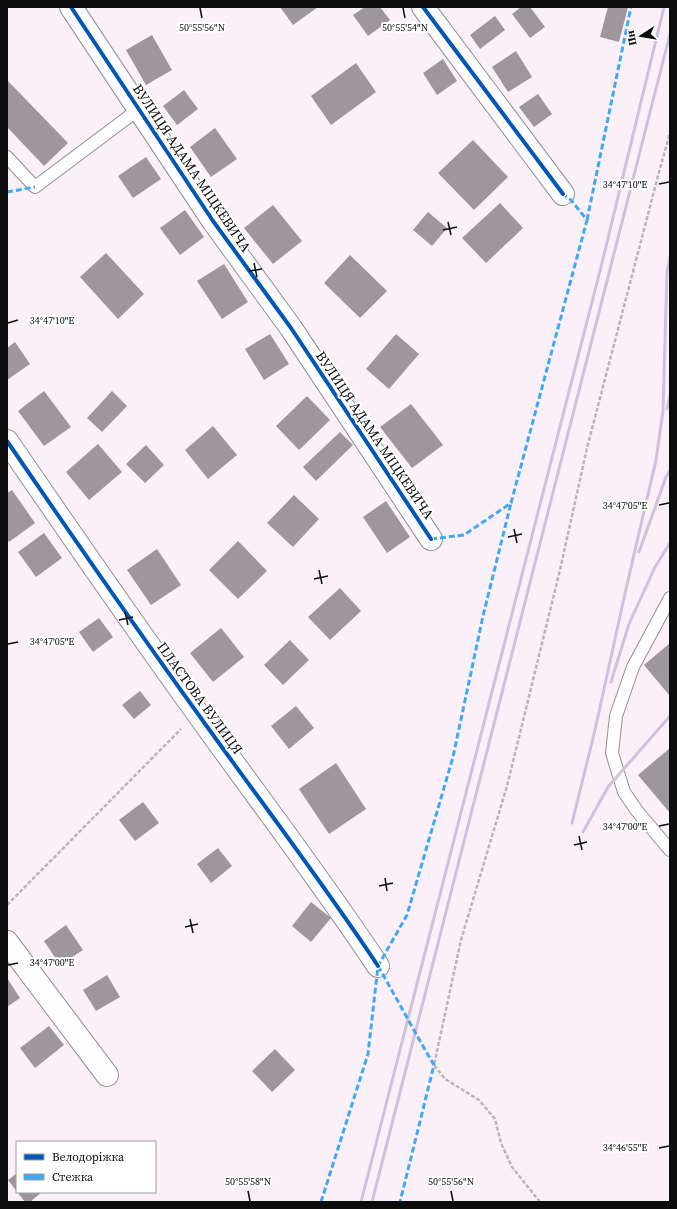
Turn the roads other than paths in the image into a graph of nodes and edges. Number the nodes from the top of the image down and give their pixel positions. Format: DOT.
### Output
graph roads {
  1 [pos="71,7"];
  2 [pos="423,7"];
  3 [pos="139,109"];
  4 [pos="7,157"];
  5 [pos="563,194"];
  6 [pos="7,441"];
  7 [pos="431,539"];
  8 [pos="670,598"];
  9 [pos="670,850"];
  10 [pos="7,942"];
  11 [pos="378,966"];
  12 [pos="107,1076"];
  1 -- 3 [label="street, ВУЛИЦЯ АДАМА МІЦКЕВИЧА"];
  2 -- 5 [label="street"];
  3 -- 4 [label="lane"];
  3 -- 7 [label="street, ВУЛИЦЯ АДАМА МІЦКЕВИЧА"];
  6 -- 11 [label="street, ПЛАСТОВА ВУЛИЦЯ"];
  8 -- 9 [label="lane"];
  10 -- 12 [label="street"];
}
